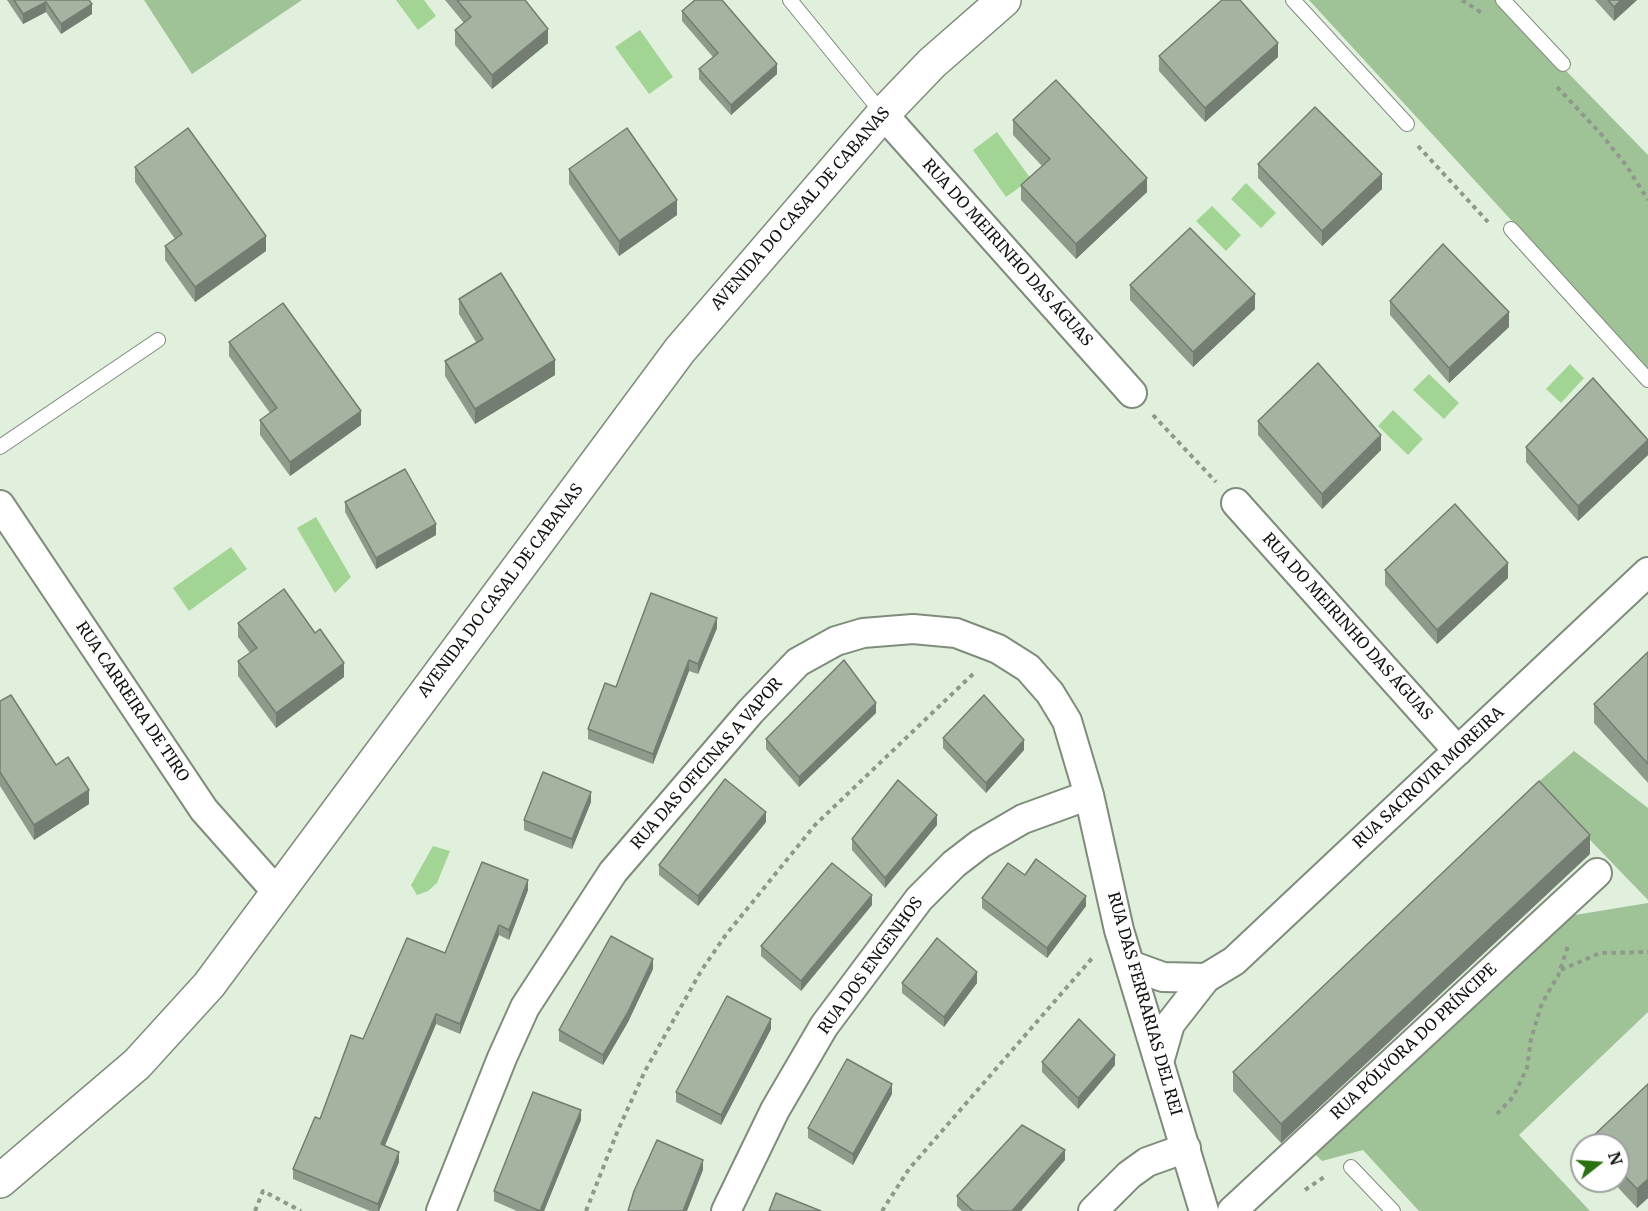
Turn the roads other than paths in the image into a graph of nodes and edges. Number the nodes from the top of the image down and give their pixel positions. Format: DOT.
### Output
graph roads {
  1 [pos="790,0"];
  2 [pos="1004,0"];
  3 [pos="1293,0"];
  4 [pos="1503,0"];
  5 [pos="1563,64"];
  6 [pos="883,114"];
  7 [pos="1407,124"];
  8 [pos="1510,229"];
  9 [pos="158,340"];
  10 [pos="1648,380"];
  11 [pos="1132,393"];
  12 [pos="0,447"];
  13 [pos="1236,503"];
  14 [pos="0,505"];
  15 [pos="1648,572"];
  16 [pos="1458,751"];
  17 [pos="1089,795"];
  18 [pos="1597,873"];
  19 [pos="276,891"];
  20 [pos="1130,965"];
  21 [pos="1206,978"];
  22 [pos="1159,1062"];
  23 [pos="1186,1148"];
  24 [pos="1351,1167"];
  25 [pos="0,1181"];
  26 [pos="441,1211"];
  27 [pos="726,1211"];
  28 [pos="1094,1211"];
  29 [pos="1204,1211"];
  30 [pos="1232,1211"];
  31 [pos="1393,1211"];
  1 -- 6 [label="lane"];
  2 -- 6 [label="street, AVENIDA DO CASAL DE CABANAS"];
  3 -- 7 [label="lane"];
  4 -- 5 [label="lane"];
  6 -- 11 [label="street, RUA DO MEIRINHO DAS ÁGUAS"];
  6 -- 19 [label="street, AVENIDA DO CASAL DE CABANAS"];
  8 -- 10 [label="lane"];
  9 -- 12 [label="lane"];
  13 -- 16 [label="street, RUA DO MEIRINHO DAS ÁGUAS"];
  14 -- 19 [label="street, RUA CARREIRA DE TIRO"];
  15 -- 16 [label="street, RUA SACROVIR MOREIRA"];
  16 -- 21 [label="street, RUA SACROVIR MOREIRA"];
  17 -- 20 [label="street, RUA DAS FERRARIAS DEL REI"];
  17 -- 26 [label="street, RUA DAS OFICINAS A VAPOR"];
  17 -- 27 [label="street, RUA DOS ENGENHOS"];
  18 -- 30 [label="street, RUA PÓLVORA DO PRÍNCIPE"];
  19 -- 25 [label="street, AVENIDA DO CASAL DE CABANAS"];
  20 -- 21 [label="street"];
  20 -- 22 [label="street, RUA DAS FERRARIAS DEL REI"];
  21 -- 22 [label="street, RUA SACROVIR MOREIRA"];
  22 -- 23 [label="street, RUA DAS FERRARIAS DEL REI"];
  23 -- 28 [label="street"];
  23 -- 29 [label="street, RUA DAS FERRARIAS DEL REI"];
  24 -- 31 [label="lane"];
}
